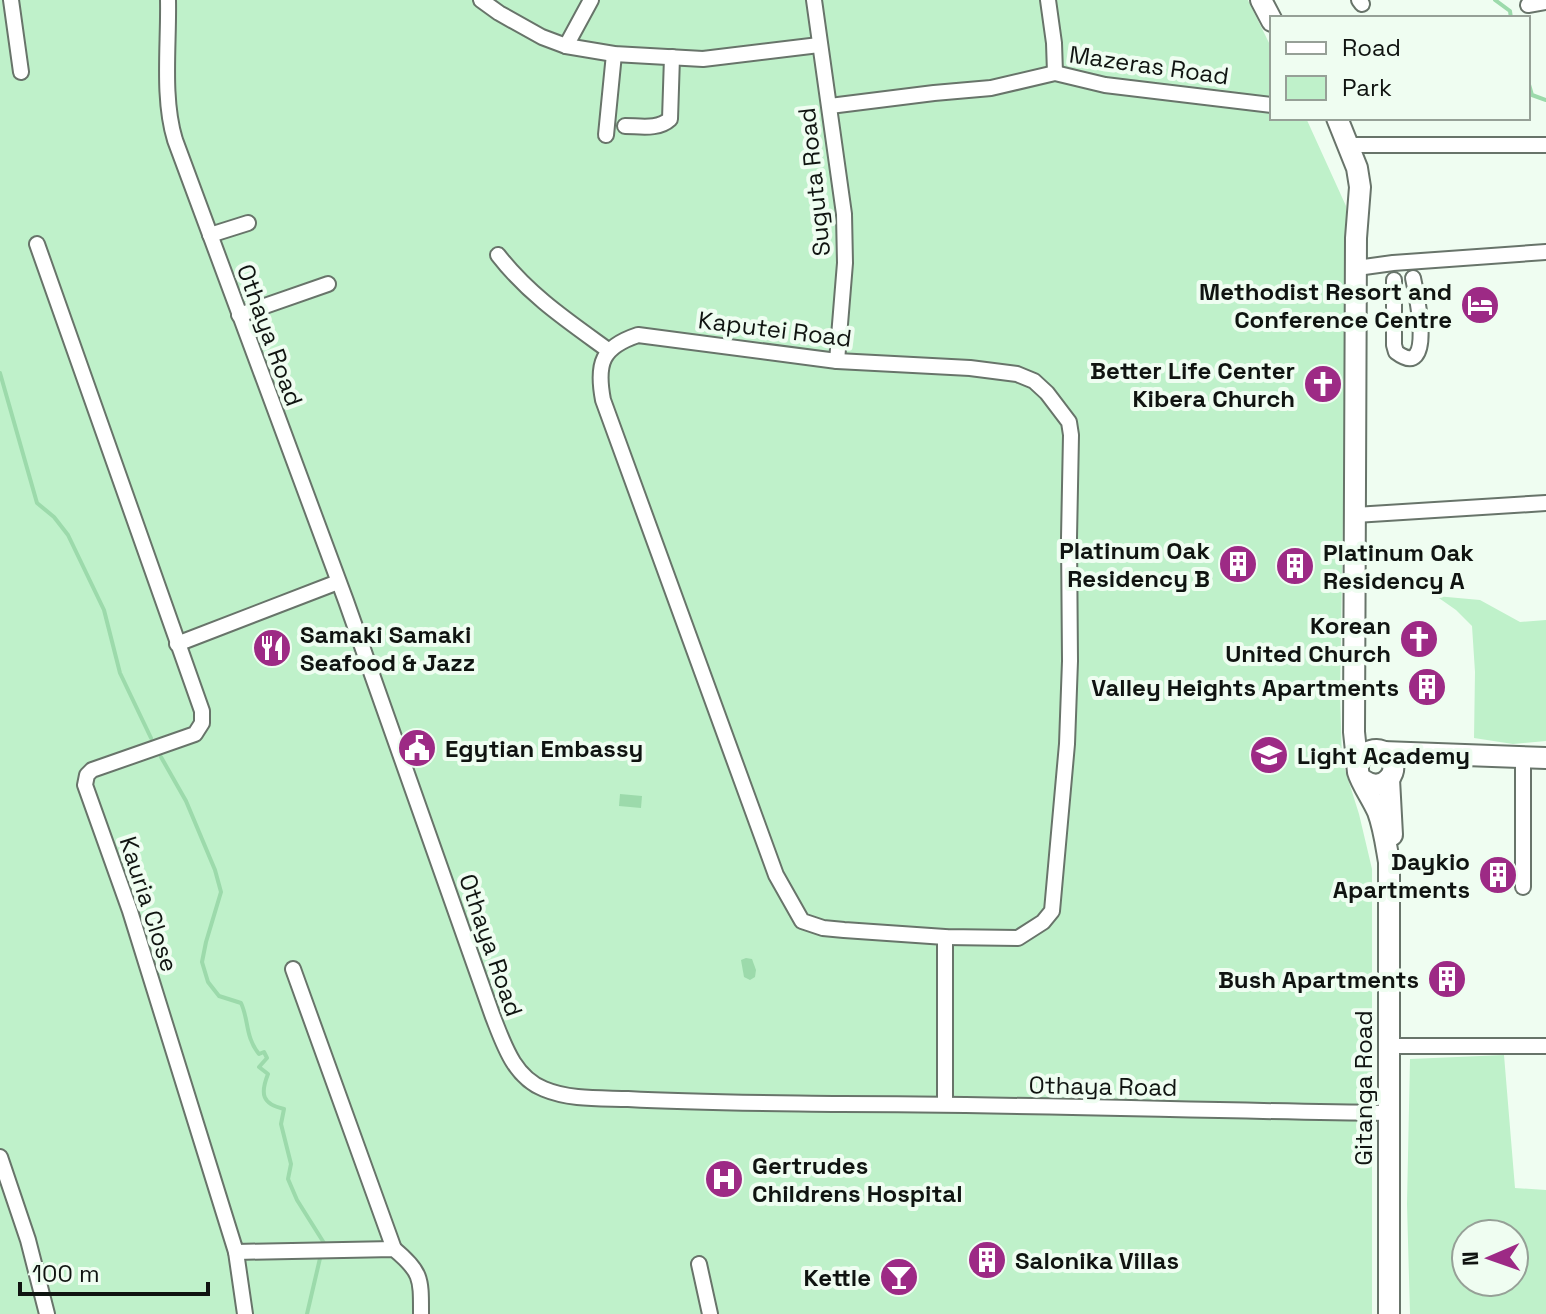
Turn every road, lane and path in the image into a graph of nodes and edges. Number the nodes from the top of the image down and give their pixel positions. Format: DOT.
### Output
graph roads {
  1 [pos="11,0"];
  2 [pos="168,0"];
  3 [pos="481,0"];
  4 [pos="591,0"];
  5 [pos="814,0"];
  6 [pos="1048,0"];
  7 [pos="1546,2"];
  8 [pos="1528,5"];
  9 [pos="819,45"];
  10 [pos="566,46"];
  11 [pos="614,54"];
  12 [pos="672,57"];
  13 [pos="21,72"];
  14 [pos="1055,73"];
  15 [pos="1270,105"];
  16 [pos="830,106"];
  17 [pos="1323,120"];
  18 [pos="1338,120"];
  19 [pos="625,126"];
  20 [pos="606,135"];
  21 [pos="1348,145"];
  22 [pos="1546,145"];
  23 [pos="1358,204"];
  24 [pos="248,223"];
  25 [pos="210,235"];
  26 [pos="37,244"];
  27 [pos="1546,252"];
  28 [pos="498,255"];
  29 [pos="1357,268"];
  30 [pos="1413,278"];
  31 [pos="1394,280"];
  32 [pos="328,284"];
  33 [pos="239,315"];
  34 [pos="608,350"];
  35 [pos="837,361"];
  36 [pos="1546,503"];
  37 [pos="1355,515"];
  38 [pos="338,582"];
  39 [pos="177,644"];
  40 [pos="1355,692"];
  41 [pos="1382,751"];
  42 [pos="1463,756"];
  43 [pos="1523,757"];
  44 [pos="1546,758"];
  45 [pos="1360,775"];
  46 [pos="1390,777"];
  47 [pos="1389,862"];
  48 [pos="1523,887"];
  49 [pos="945,937"];
  50 [pos="293,969"];
  51 [pos="1389,1046"];
  52 [pos="1546,1046"];
  53 [pos="945,1104"];
  54 [pos="1387,1113"];
  55 [pos="0,1157"];
  56 [pos="394,1249"];
  57 [pos="236,1252"];
  58 [pos="699,1264"];
  59 [pos="47,1314"];
  60 [pos="245,1314"];
  61 [pos="421,1314"];
  62 [pos="710,1314"];
  63 [pos="1389,1314"];
  1 -- 13 [label="street"];
  2 -- 25 [label="street, Othaya Road"];
  3 -- 10 [label="street"];
  4 -- 10 [label="street"];
  5 -- 9 [label="street, Suguta Road"];
  6 -- 14 [label="street"];
  7 -- 8 [label="street"];
  9 -- 12 [label="street"];
  9 -- 16 [label="street, Suguta Road"];
  10 -- 11 [label="street"];
  11 -- 12 [label="street"];
  11 -- 20 [label="street"];
  12 -- 19 [label="street"];
  14 -- 15 [label="street, Mazeras Road"];
  14 -- 16 [label="street, Mazeras Road"];
  16 -- 35 [label="street, Suguta Road"];
  17 -- 23 [label="main road"];
  18 -- 21 [label="main road"];
  21 -- 22 [label="street"];
  21 -- 23 [label="main road"];
  23 -- 29 [label="main road"];
  24 -- 25 [label="street"];
  25 -- 33 [label="street, Othaya Road"];
  26 -- 39 [label="street, Kauria Close"];
  27 -- 29 [label="street"];
  28 -- 34 [label="street"];
  29 -- 37 [label="main road"];
  30 -- 31 [label="street"];
  32 -- 33 [label="street"];
  33 -- 38 [label="street, Othaya Road"];
  34 -- 35 [label="street, Kaputei Road"];
  34 -- 49 [label="street, Kaputei Road"];
  35 -- 49 [label="street, Kaputei Road"];
  36 -- 37 [label="street"];
  37 -- 40 [label="main road"];
  38 -- 39 [label="street"];
  38 -- 53 [label="street, Othaya Road"];
  39 -- 57 [label="street, Kauria Close"];
  40 -- 41 [label="main road, Gitanga Road"];
  40 -- 45 [label="main road, Gitanga Road"];
  41 -- 42 [label="main road"];
  41 -- 45 [label="main road"];
  41 -- 46 [label="main road, Gitanga Road"];
  42 -- 43 [label="main road"];
  42 -- 46 [label="main road"];
  43 -- 44 [label="main road"];
  43 -- 48 [label="street"];
  45 -- 46 [label="main road"];
  45 -- 47 [label="main road, Gitanga Road"];
  46 -- 47 [label="main road, Gitanga Road"];
  47 -- 51 [label="main road, Gitanga Road"];
  49 -- 53 [label="street"];
  50 -- 56 [label="street"];
  51 -- 52 [label="street"];
  51 -- 54 [label="main road, Gitanga Road"];
  53 -- 54 [label="street, Othaya Road"];
  54 -- 63 [label="main road, Gitanga Road"];
  55 -- 59 [label="street"];
  56 -- 57 [label="street"];
  56 -- 61 [label="street"];
  57 -- 60 [label="street, Kauria Close"];
  58 -- 62 [label="street"];
}
